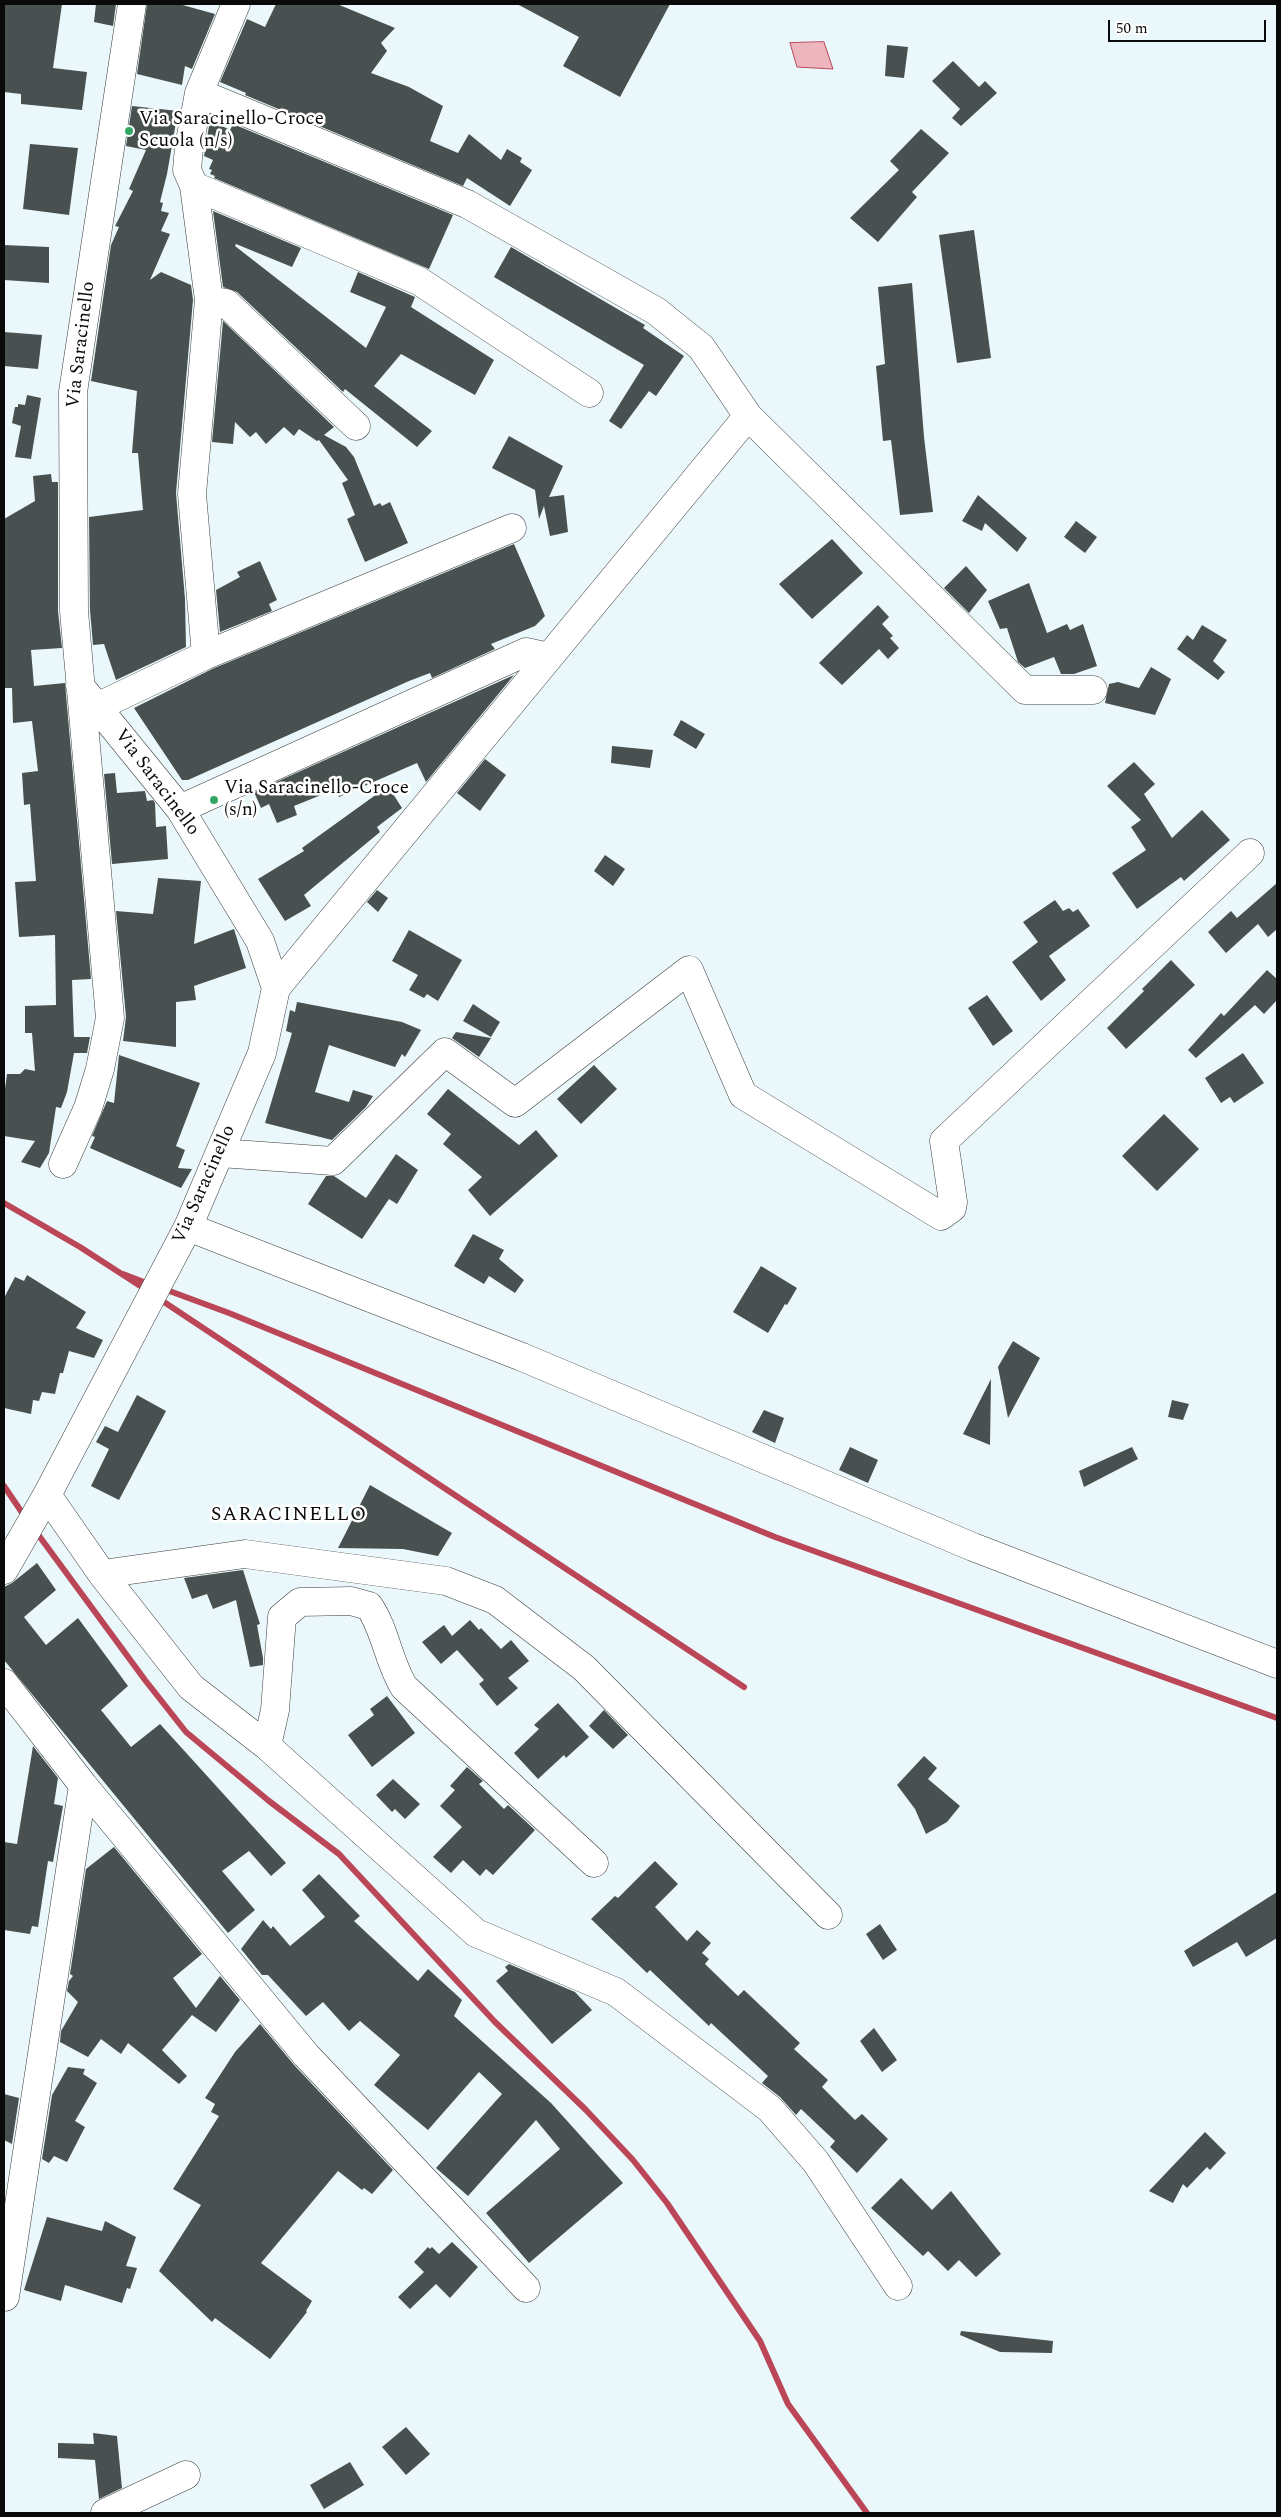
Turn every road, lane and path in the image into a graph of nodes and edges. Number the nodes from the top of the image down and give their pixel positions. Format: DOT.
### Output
graph roads {
  1 [pos="132,4"];
  2 [pos="236,4"];
  3 [pos="199,93"];
  4 [pos="194,186"];
  5 [pos="209,300"];
  6 [pos="590,393"];
  7 [pos="748,416"];
  8 [pos="356,426"];
  9 [pos="512,528"];
  10 [pos="206,655"];
  11 [pos="549,657"];
  12 [pos="1093,690"];
  13 [pos="89,696"];
  14 [pos="180,809"];
  15 [pos="1250,853"];
  16 [pos="276,988"];
  17 [pos="220,1153"];
  18 [pos="63,1164"];
  19 [pos="184,1234"];
  20 [pos="44,1500"];
  21 [pos="10,1560"];
  22 [pos="102,1574"];
  23 [pos="1277,1664"];
  24 [pos="4,1683"];
  25 [pos="267,1746"];
  26 [pos="82,1785"];
  27 [pos="594,1863"];
  28 [pos="828,1915"];
  29 [pos="898,2286"];
  30 [pos="526,2288"];
  31 [pos="5,2297"];
  32 [pos="186,2475"];
  33 [pos="105,2513"];
  1 -- 13 [label="street, Via Saracinello"];
  2 -- 3 [label="street"];
  3 -- 4 [label="street"];
  3 -- 7 [label="street"];
  4 -- 5 [label="street"];
  4 -- 6 [label="street"];
  5 -- 8 [label="street"];
  5 -- 10 [label="street"];
  7 -- 11 [label="street"];
  7 -- 12 [label="street"];
  9 -- 10 [label="street"];
  10 -- 13 [label="street"];
  11 -- 14 [label="street"];
  11 -- 16 [label="street"];
  13 -- 14 [label="street, Via Saracinello"];
  13 -- 18 [label="street"];
  14 -- 16 [label="street, Via Saracinello"];
  15 -- 17 [label="street"];
  16 -- 17 [label="street, Via Saracinello"];
  17 -- 19 [label="street, Via Saracinello"];
  19 -- 20 [label="street, Via Saracinello"];
  19 -- 23 [label="street"];
  20 -- 21 [label="street, Via Saracinello"];
  20 -- 22 [label="street"];
  22 -- 25 [label="street"];
  22 -- 28 [label="street"];
  24 -- 26 [label="street"];
  25 -- 27 [label="street"];
  25 -- 29 [label="street"];
  26 -- 30 [label="street"];
  26 -- 31 [label="street"];
  32 -- 33 [label="street"];
}
